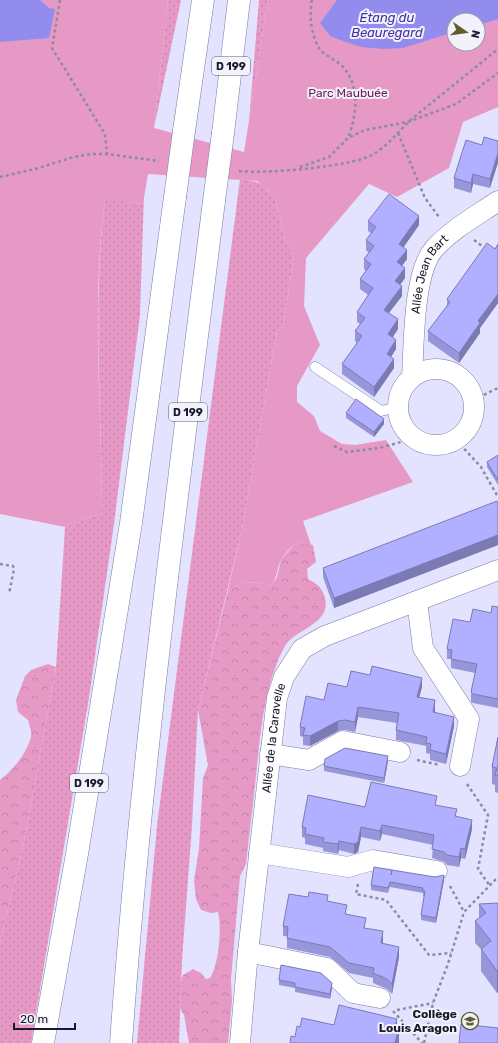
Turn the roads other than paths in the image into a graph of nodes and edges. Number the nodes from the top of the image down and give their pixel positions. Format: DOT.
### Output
graph roads {
  1 [pos="203,0"];
  2 [pos="239,0"];
  3 [pos="498,201"];
  4 [pos="315,367"];
  5 [pos="412,378"];
  6 [pos="398,407"];
  7 [pos="498,570"];
  8 [pos="417,601"];
  9 [pos="400,752"];
  10 [pos="270,754"];
  11 [pos="460,766"];
  12 [pos="259,853"];
  13 [pos="437,871"];
  14 [pos="248,952"];
  15 [pos="386,1004"];
  16 [pos="43,1043"];
  17 [pos="122,1043"];
  18 [pos="240,1043"];
  1 -- 16 [label="highway, D 199, bridge"];
  2 -- 17 [label="highway, D 199, bridge"];
  3 -- 5 [label="street, Allée Jean Bart"];
  4 -- 6 [label="lane"];
  5 -- 6 [label="street, Allée Jean Bart"];
  5 -- 6 [label="street"];
  7 -- 8 [label="street, Allée de la Caravelle"];
  8 -- 10 [label="street, Allée de la Caravelle"];
  8 -- 11 [label="street"];
  9 -- 10 [label="street"];
  10 -- 12 [label="street, Allée de la Caravelle"];
  12 -- 13 [label="street"];
  12 -- 14 [label="street, Allée de la Caravelle"];
  14 -- 15 [label="street"];
  14 -- 18 [label="street, Allée de la Caravelle"];
}
